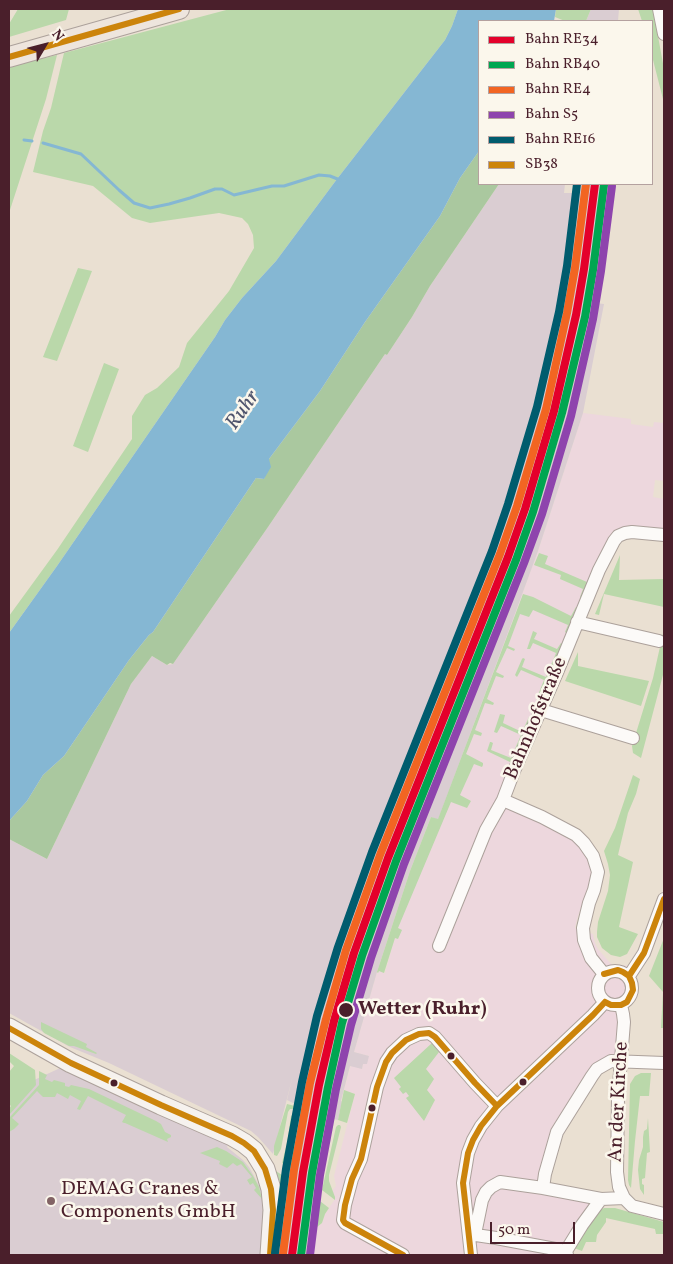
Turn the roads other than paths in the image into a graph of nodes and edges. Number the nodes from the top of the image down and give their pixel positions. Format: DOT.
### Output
graph roads {
  1 [pos="179,9"];
  2 [pos="659,9"];
  3 [pos="664,34"];
  4 [pos="17,55"];
  5 [pos="664,535"];
  6 [pos="577,622"];
  7 [pos="659,641"];
  8 [pos="541,710"];
  9 [pos="632,738"];
  10 [pos="503,800"];
  11 [pos="664,899"];
  12 [pos="440,942"];
  13 [pos="604,974"];
  14 [pos="629,976"];
  15 [pos="606,1002"];
  16 [pos="621,1005"];
  17 [pos="9,1028"];
  18 [pos="621,1061"];
  19 [pos="664,1063"];
  20 [pos="497,1106"];
  21 [pos="543,1188"];
  22 [pos="624,1198"];
  23 [pos="601,1199"];
  24 [pos="664,1214"];
  25 [pos="472,1234"];
  26 [pos="566,1253"];
  27 [pos="270,1255"];
  28 [pos="403,1255"];
  29 [pos="471,1255"];
  1 -- 4 [label="main road"];
  2 -- 3 [label="street"];
  5 -- 6 [label="street, Bahnhofstraße"];
  6 -- 7 [label="street"];
  6 -- 8 [label="street, Bahnhofstraße"];
  8 -- 9 [label="street"];
  8 -- 10 [label="street, Bahnhofstraße"];
  10 -- 12 [label="street, Bahnhofstraße"];
  10 -- 13 [label="street"];
  11 -- 14 [label="street"];
  13 -- 14 [label="street"];
  13 -- 15 [label="street"];
  14 -- 16 [label="street"];
  15 -- 16 [label="street"];
  15 -- 20 [label="street"];
  16 -- 18 [label="street, An der Kirche"];
  17 -- 27 [label="main road"];
  18 -- 19 [label="street"];
  18 -- 21 [label="street"];
  18 -- 22 [label="street, An der Kirche"];
  20 -- 25 [label="street"];
  20 -- 28 [label="street"];
  21 -- 23 [label="street"];
  21 -- 25 [label="street"];
  22 -- 23 [label="street"];
  22 -- 24 [label="street"];
  23 -- 26 [label="street"];
  25 -- 26 [label="street"];
  25 -- 29 [label="street"];
}
